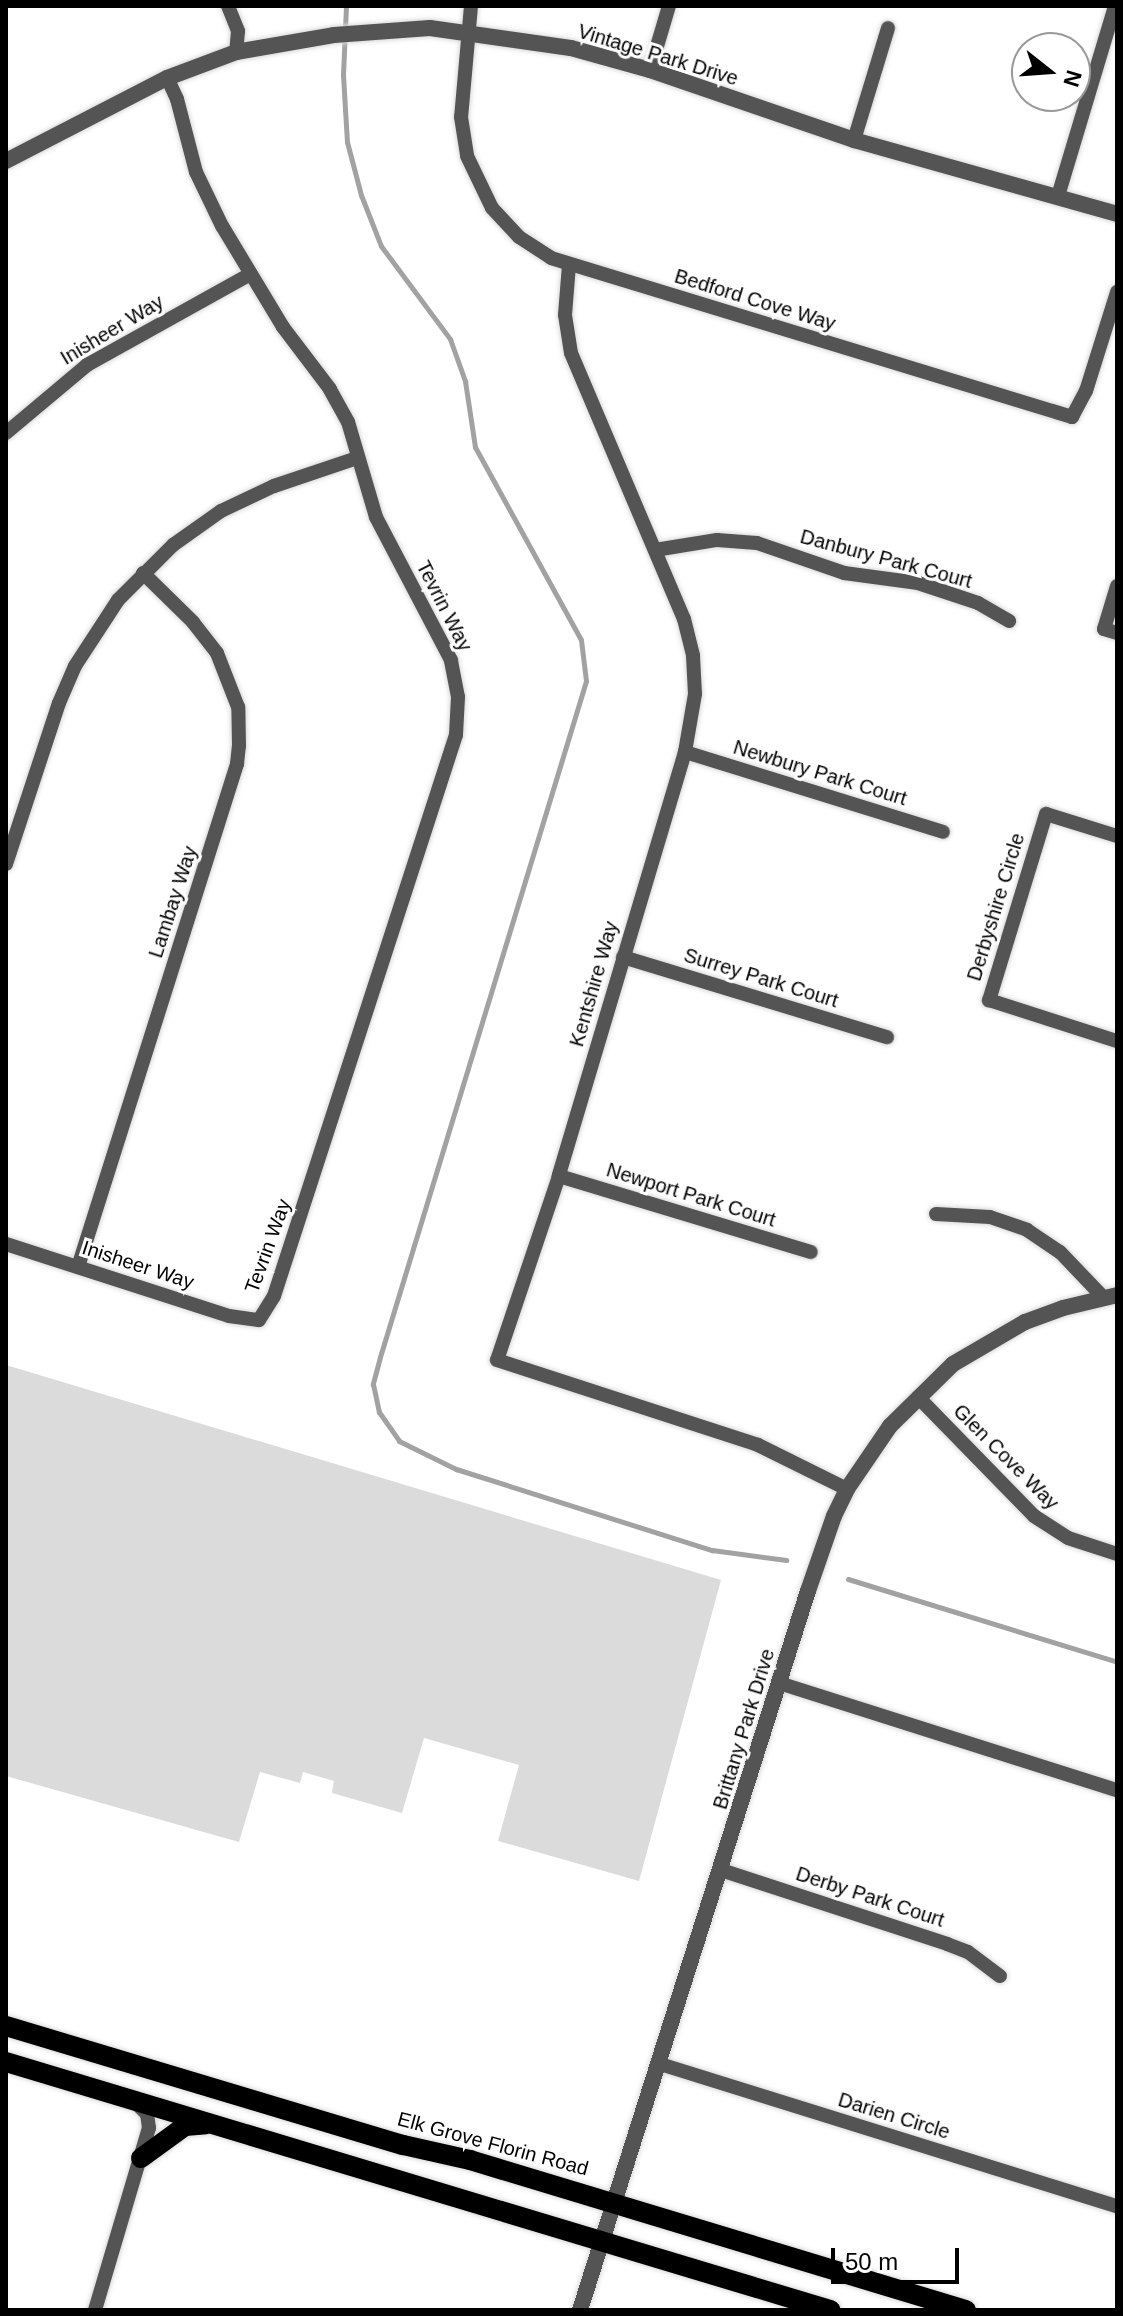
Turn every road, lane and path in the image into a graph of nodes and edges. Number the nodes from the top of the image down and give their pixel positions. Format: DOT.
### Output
graph roads {
  1 [pos="228,6"];
  2 [pos="471,6"];
  3 [pos="669,6"];
  4 [pos="1115,6"];
  5 [pos="888,28"];
  6 [pos="471,31"];
  7 [pos="236,52"];
  8 [pos="650,70"];
  9 [pos="167,78"];
  10 [pos="854,140"];
  11 [pos="6,161"];
  12 [pos="1058,196"];
  13 [pos="1117,214"];
  14 [pos="569,265"];
  15 [pos="249,275"];
  16 [pos="1117,292"];
  17 [pos="6,433"];
  18 [pos="357,458"];
  19 [pos="655,550"];
  20 [pos="143,573"];
  21 [pos="1117,586"];
  22 [pos="1009,621"];
  23 [pos="1117,633"];
  24 [pos="685,752"];
  25 [pos="943,832"];
  26 [pos="1117,836"];
  27 [pos="6,864"];
  28 [pos="623,957"];
  29 [pos="887,1037"];
  30 [pos="1117,1041"];
  31 [pos="559,1176"];
  32 [pos="936,1214"];
  33 [pos="6,1244"];
  34 [pos="811,1252"];
  35 [pos="78,1267"];
  36 [pos="1110,1296"];
  37 [pos="259,1320"];
  38 [pos="918,1397"];
  39 [pos="847,1489"];
  40 [pos="1117,1554"];
  41 [pos="779,1683"];
  42 [pos="1117,1790"];
  43 [pos="721,1870"];
  44 [pos="1000,1976"];
  45 [pos="6,2026"];
  46 [pos="6,2062"];
  47 [pos="660,2064"];
  48 [pos="135,2101"];
  49 [pos="213,2124"];
  50 [pos="141,2158"];
  51 [pos="614,2204"];
  52 [pos="1117,2206"];
  53 [pos="603,2241"];
  54 [pos="95,2310"];
  55 [pos="580,2310"];
  56 [pos="830,2310"];
  57 [pos="966,2310"];
  1 -- 7 [label="street"];
  2 -- 6 [label="street, Bedford Cove Way"];
  3 -- 8 [label="street"];
  4 -- 12 [label="street"];
  5 -- 10 [label="street"];
  6 -- 7 [label="street, Vintage Park Drive"];
  6 -- 8 [label="street, Vintage Park Drive"];
  6 -- 14 [label="street, Bedford Cove Way"];
  7 -- 9 [label="street, Vintage Park Drive"];
  8 -- 10 [label="street, Vintage Park Drive"];
  9 -- 11 [label="street, Vintage Park Drive"];
  9 -- 15 [label="street, Tevrin Way"];
  10 -- 12 [label="street, Vintage Park Drive"];
  12 -- 13 [label="street, Vintage Park Drive"];
  14 -- 16 [label="street, Bedford Cove Way"];
  14 -- 19 [label="street, Kentshire Way"];
  15 -- 17 [label="street, Inisheer Way"];
  15 -- 18 [label="street, Tevrin Way"];
  18 -- 20 [label="street"];
  18 -- 37 [label="street, Tevrin Way"];
  19 -- 22 [label="street, Danbury Park Court"];
  19 -- 24 [label="street, Kentshire Way"];
  20 -- 27 [label="street"];
  20 -- 35 [label="street, Lambay Way"];
  21 -- 23 [label="street"];
  24 -- 25 [label="street, Newbury Park Court"];
  24 -- 28 [label="street, Kentshire Way"];
  26 -- 30 [label="street, Derbyshire Circle"];
  28 -- 29 [label="street, Surrey Park Court"];
  28 -- 31 [label="street, Kentshire Way"];
  31 -- 34 [label="street, Newport Park Court"];
  31 -- 39 [label="street, Kentshire Way"];
  32 -- 36 [label="street"];
  33 -- 35 [label="street, Inisheer Way"];
  35 -- 37 [label="street, Inisheer Way"];
  36 -- 38 [label="street, Brittany Park Drive"];
  38 -- 39 [label="street, Brittany Park Drive"];
  38 -- 40 [label="street, Glen Cove Way"];
  39 -- 41 [label="street, Brittany Park Drive"];
  41 -- 42 [label="street"];
  41 -- 43 [label="street, Brittany Park Drive"];
  43 -- 44 [label="street, Derby Park Court"];
  43 -- 47 [label="street, Brittany Park Drive"];
  45 -- 51 [label="main road, Elk Grove Florin Road"];
  46 -- 48 [label="main road"];
  47 -- 51 [label="street, Brittany Park Drive"];
  47 -- 52 [label="street, Darien Circle"];
  48 -- 49 [label="main road"];
  48 -- 50 [label="street"];
  49 -- 50 [label="main road"];
  49 -- 53 [label="main road"];
  50 -- 54 [label="street"];
  51 -- 53 [label="street, Brittany Park Drive"];
  51 -- 57 [label="main road, Elk Grove Florin Road"];
  53 -- 55 [label="street, Brittany Park Drive"];
  53 -- 56 [label="main road"];
}
